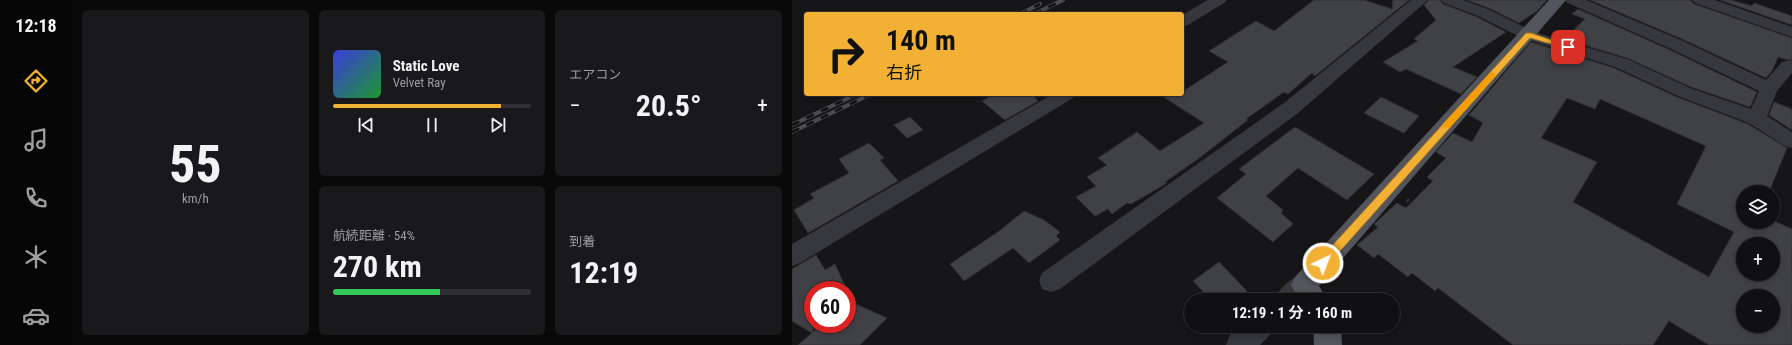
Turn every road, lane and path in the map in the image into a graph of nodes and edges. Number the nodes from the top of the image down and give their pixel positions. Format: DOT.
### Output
graph roads {
  1 [pos="1219,0"];
  2 [pos="1420,0"];
  3 [pos="1449,0"];
  4 [pos="1558,0"];
  5 [pos="1573,0"];
  6 [pos="1700,0"];
  7 [pos="1184,21"];
  8 [pos="1792,32"];
  9 [pos="1528,35"];
  10 [pos="1792,66"];
  11 [pos="1769,89"];
  12 [pos="1064,96"];
  13 [pos="1756,118"];
  14 [pos="1792,141"];
  15 [pos="1390,188"];
  16 [pos="792,256"];
  17 [pos="1051,281"];
  18 [pos="1303,293"];
  19 [pos="1253,333"];
  20 [pos="1327,333"];
  21 [pos="1240,345"];
  22 [pos="1328,345"];
  23 [pos="1624,345"];
  1 -- 7 [label="street"];
  2 -- 17 [label="street"];
  3 -- 9 [label="street"];
  4 -- 9 [label="main road"];
  5 -- 11 [label="street"];
  6 -- 8 [label="street"];
  9 -- 13 [label="street"];
  9 -- 15 [label="main road"];
  10 -- 11 [label="street"];
  11 -- 13 [label="street"];
  12 -- 16 [label="street"];
  13 -- 14 [label="street"];
  15 -- 18 [label="main road"];
  15 -- 23 [label="path"];
  19 -- 21 [label="street"];
  20 -- 22 [label="main road"];
}
